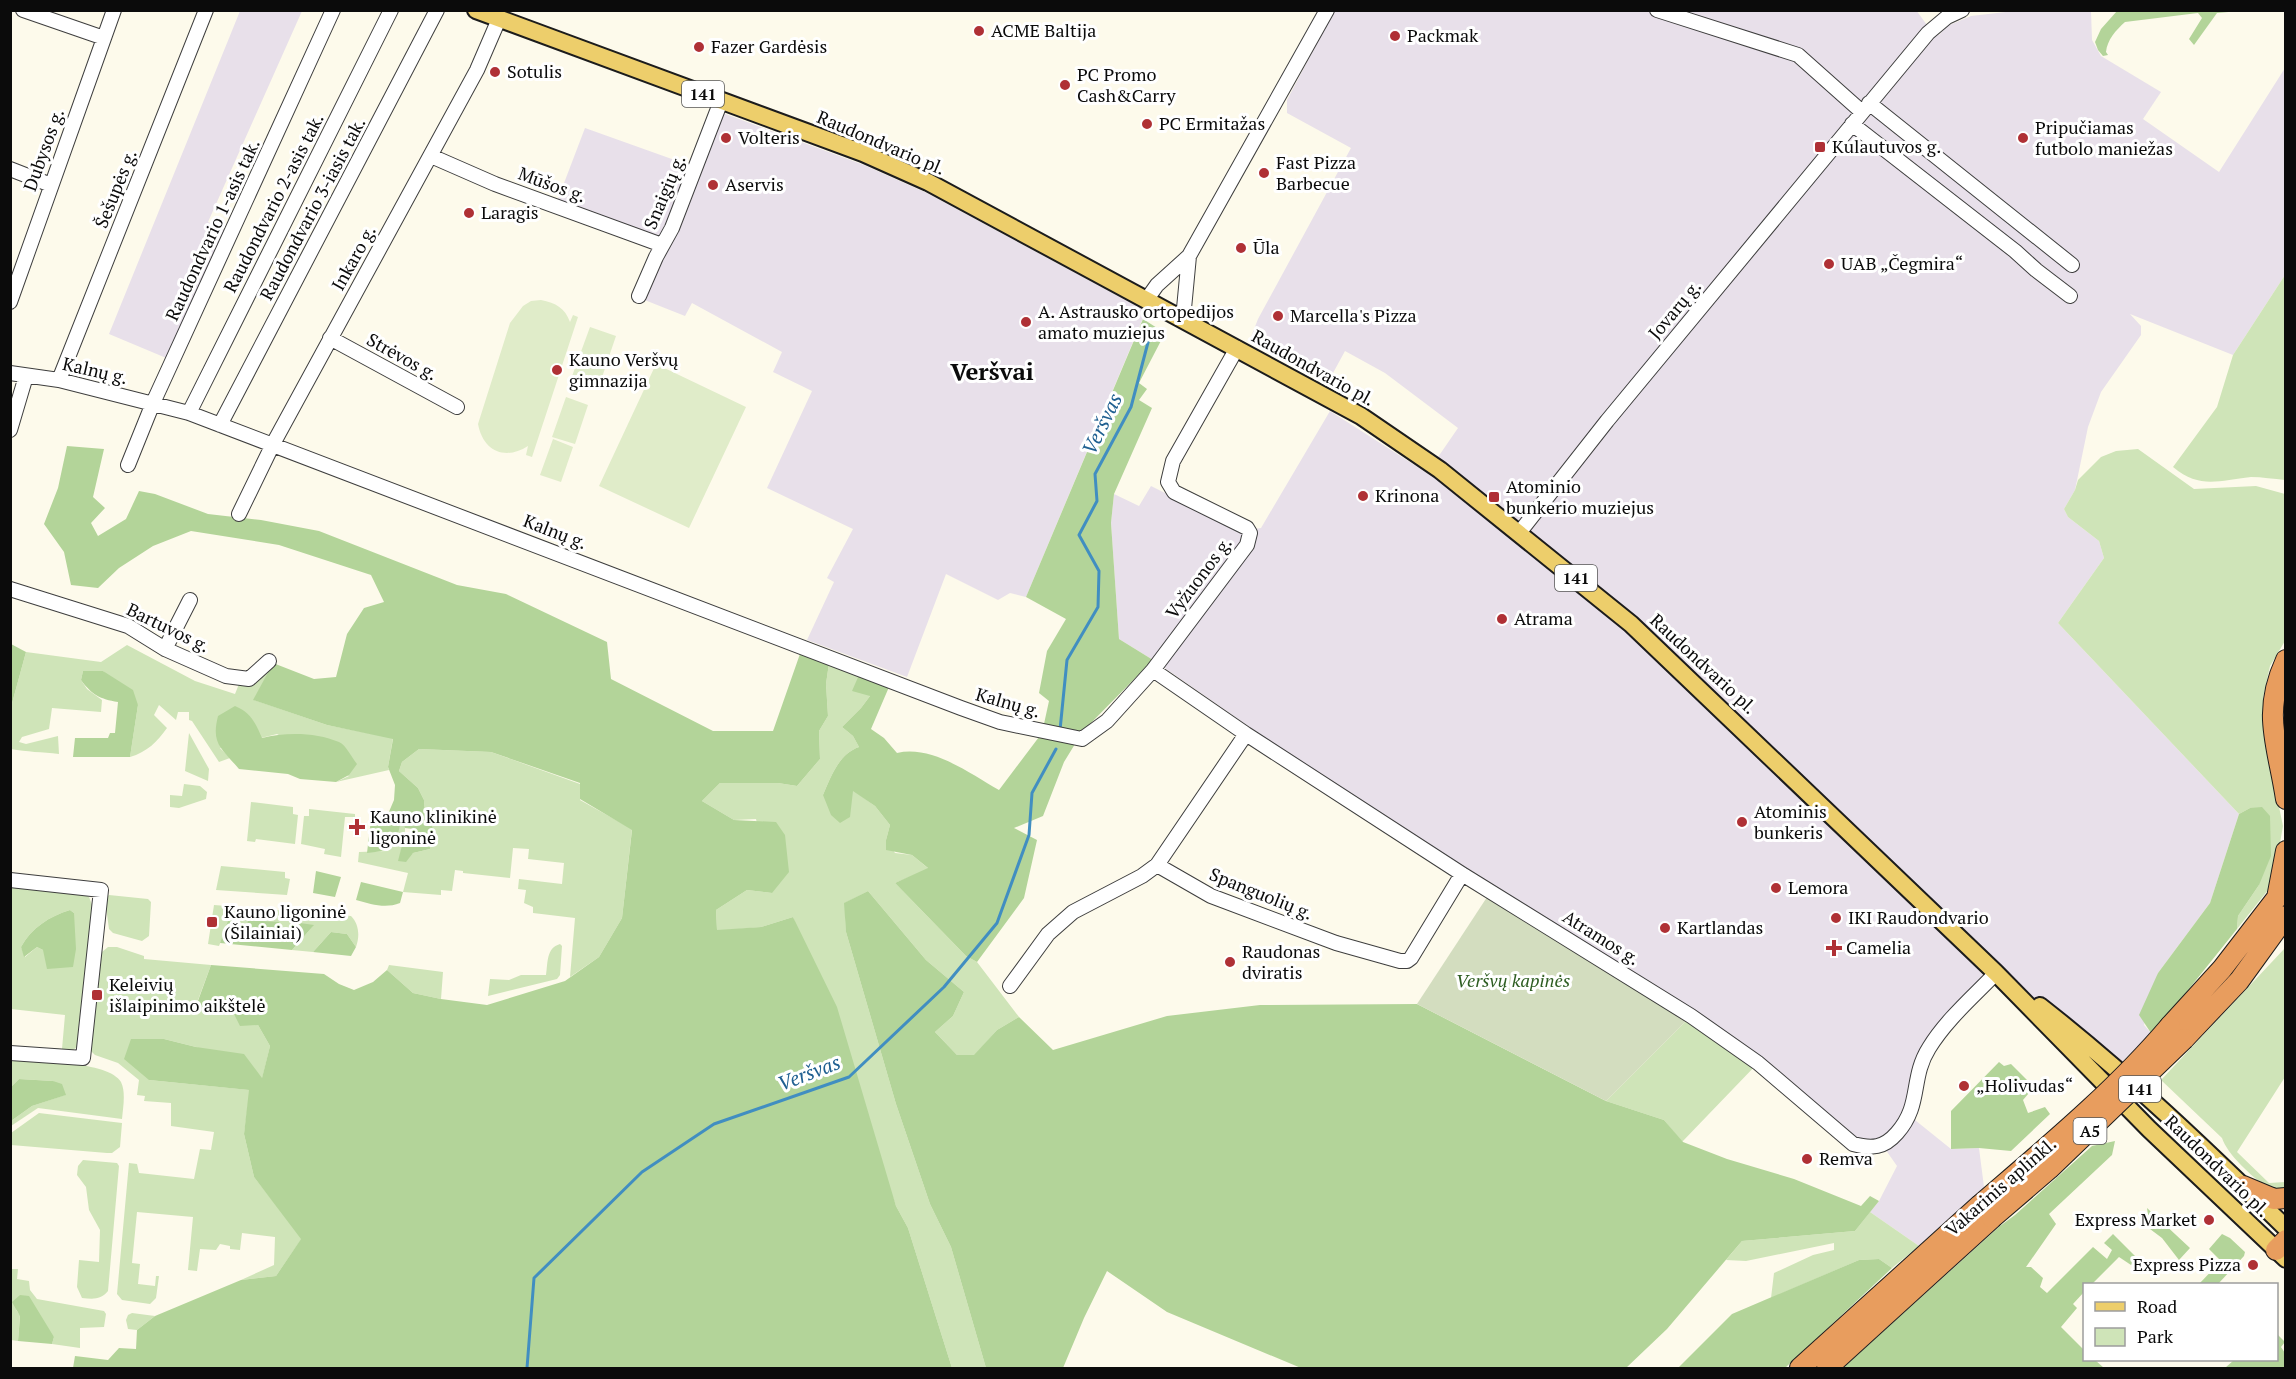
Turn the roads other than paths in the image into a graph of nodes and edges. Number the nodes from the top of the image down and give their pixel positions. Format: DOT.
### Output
graph roads {
  1 [pos="23,10"];
  2 [pos="114,10"];
  3 [pos="206,10"];
  4 [pos="333,10"];
  5 [pos="391,10"];
  6 [pos="437,10"];
  7 [pos="476,10"];
  8 [pos="1327,10"];
  9 [pos="1657,10"];
  10 [pos="1962,10"];
  11 [pos="499,19"];
  12 [pos="104,38"];
  13 [pos="721,101"];
  14 [pos="1865,107"];
  15 [pos="1852,124"];
  16 [pos="431,156"];
  17 [pos="10,169"];
  18 [pos="51,185"];
  19 [pos="662,245"];
  20 [pos="1189,256"];
  21 [pos="2072,265"];
  22 [pos="639,296"];
  23 [pos="2070,296"];
  24 [pos="1147,299"];
  25 [pos="10,302"];
  26 [pos="1183,318"];
  27 [pos="330,338"];
  28 [pos="1237,348"];
  29 [pos="10,373"];
  30 [pos="26,376"];
  31 [pos="59,380"];
  32 [pos="153,403"];
  33 [pos="457,407"];
  34 [pos="189,412"];
  35 [pos="220,425"];
  36 [pos="10,430"];
  37 [pos="273,444"];
  38 [pos="128,465"];
  39 [pos="239,514"];
  40 [pos="1519,533"];
  41 [pos="10,589"];
  42 [pos="190,600"];
  43 [pos="165,649"];
  44 [pos="2286,660"];
  45 [pos="270,661"];
  46 [pos="1153,670"];
  47 [pos="2276,689"];
  48 [pos="2286,725"];
  49 [pos="1246,735"];
  50 [pos="2286,799"];
  51 [pos="2286,851"];
  52 [pos="1157,865"];
  53 [pos="1462,874"];
  54 [pos="10,880"];
  55 [pos="2283,900"];
  56 [pos="2286,936"];
  57 [pos="1996,973"];
  58 [pos="2239,981"];
  59 [pos="1010,986"];
  60 [pos="2177,1032"];
  61 [pos="10,1053"];
  62 [pos="2242,1186"];
  63 [pos="2286,1198"];
  64 [pos="1986,1212"];
  65 [pos="2286,1228"];
  66 [pos="2282,1250"];
  67 [pos="1800,1368"];
  68 [pos="1827,1368"];
  1 -- 12 [label="street"];
  2 -- 12 [label="street, Dubysos g."];
  3 -- 31 [label="street, Šešupės g."];
  4 -- 32 [label="street, Raudondvario 1-asis tak."];
  5 -- 34 [label="street, Raudondvario 2-asis tak."];
  6 -- 35 [label="street, Raudondvario 3-iasis tak."];
  7 -- 11 [label="main road, Raudondvario pl. / 141"];
  8 -- 20 [label="street"];
  9 -- 14 [label="street"];
  10 -- 14 [label="street"];
  11 -- 13 [label="main road, Raudondvario pl. / 141"];
  11 -- 16 [label="street, Inkaro g."];
  12 -- 18 [label="street, Dubysos g."];
  13 -- 19 [label="street, Snaigių g."];
  13 -- 24 [label="main road, Raudondvario pl. / 141"];
  14 -- 15 [label="street, Jovarų g."];
  14 -- 21 [label="street"];
  15 -- 23 [label="street"];
  15 -- 40 [label="street, Jovarų g."];
  16 -- 19 [label="street, Mūšos g."];
  16 -- 27 [label="street, Inkaro g."];
  17 -- 18 [label="street"];
  18 -- 25 [label="street, Dubysos g."];
  19 -- 22 [label="street, Snaigių g."];
  20 -- 24 [label="street"];
  20 -- 26 [label="street"];
  24 -- 26 [label="main road, Raudondvario pl. / 141"];
  26 -- 28 [label="main road, Raudondvario pl. / 141"];
  27 -- 33 [label="street, Strėvos g."];
  27 -- 37 [label="street, Inkaro g."];
  28 -- 40 [label="main road, Raudondvario pl. / 141"];
  28 -- 46 [label="street, Vyžuonos g."];
  29 -- 30 [label="street, Kalnų g."];
  30 -- 31 [label="street, Kalnų g."];
  30 -- 36 [label="street"];
  31 -- 32 [label="street, Kalnų g."];
  32 -- 34 [label="street, Kalnų g."];
  32 -- 38 [label="street, Raudondvario 1-asis tak."];
  34 -- 35 [label="street, Kalnų g."];
  35 -- 37 [label="street, Kalnų g."];
  37 -- 39 [label="street, Inkaro g."];
  37 -- 46 [label="street, Kalnų g."];
  40 -- 57 [label="main road, Raudondvario pl. / 141"];
  41 -- 43 [label="street, Bartuvos g."];
  42 -- 43 [label="street"];
  43 -- 45 [label="street, Bartuvos g."];
  44 -- 47 [label="highway"];
  46 -- 49 [label="street, Atramos g."];
  47 -- 48 [label="highway"];
  47 -- 50 [label="highway"];
  49 -- 52 [label="street"];
  49 -- 53 [label="street, Atramos g."];
  51 -- 55 [label="highway"];
  52 -- 53 [label="street, Spanguolių g."];
  52 -- 59 [label="street"];
  53 -- 57 [label="street, Atramos g."];
  54 -- 61 [label="street"];
  55 -- 58 [label="highway, Vakarinis aplinkl. / A5"];
  55 -- 60 [label="highway, Vakarinis aplinkl. / A5"];
  56 -- 58 [label="highway"];
  57 -- 62 [label="main road, Raudondvario pl. / 141"];
  57 -- 66 [label="main road, Raudondvario pl. / 141"];
  58 -- 60 [label="highway, Vakarinis aplinkl. / A5"];
  60 -- 64 [label="highway, Vakarinis aplinkl. / A5, bridge"];
  62 -- 63 [label="highway"];
  62 -- 65 [label="main road, Raudondvario pl. / 141"];
  64 -- 67 [label="highway, Vakarinis aplinkl. / A5"];
  64 -- 68 [label="highway, Vakarinis aplinkl. / A5"];
}
